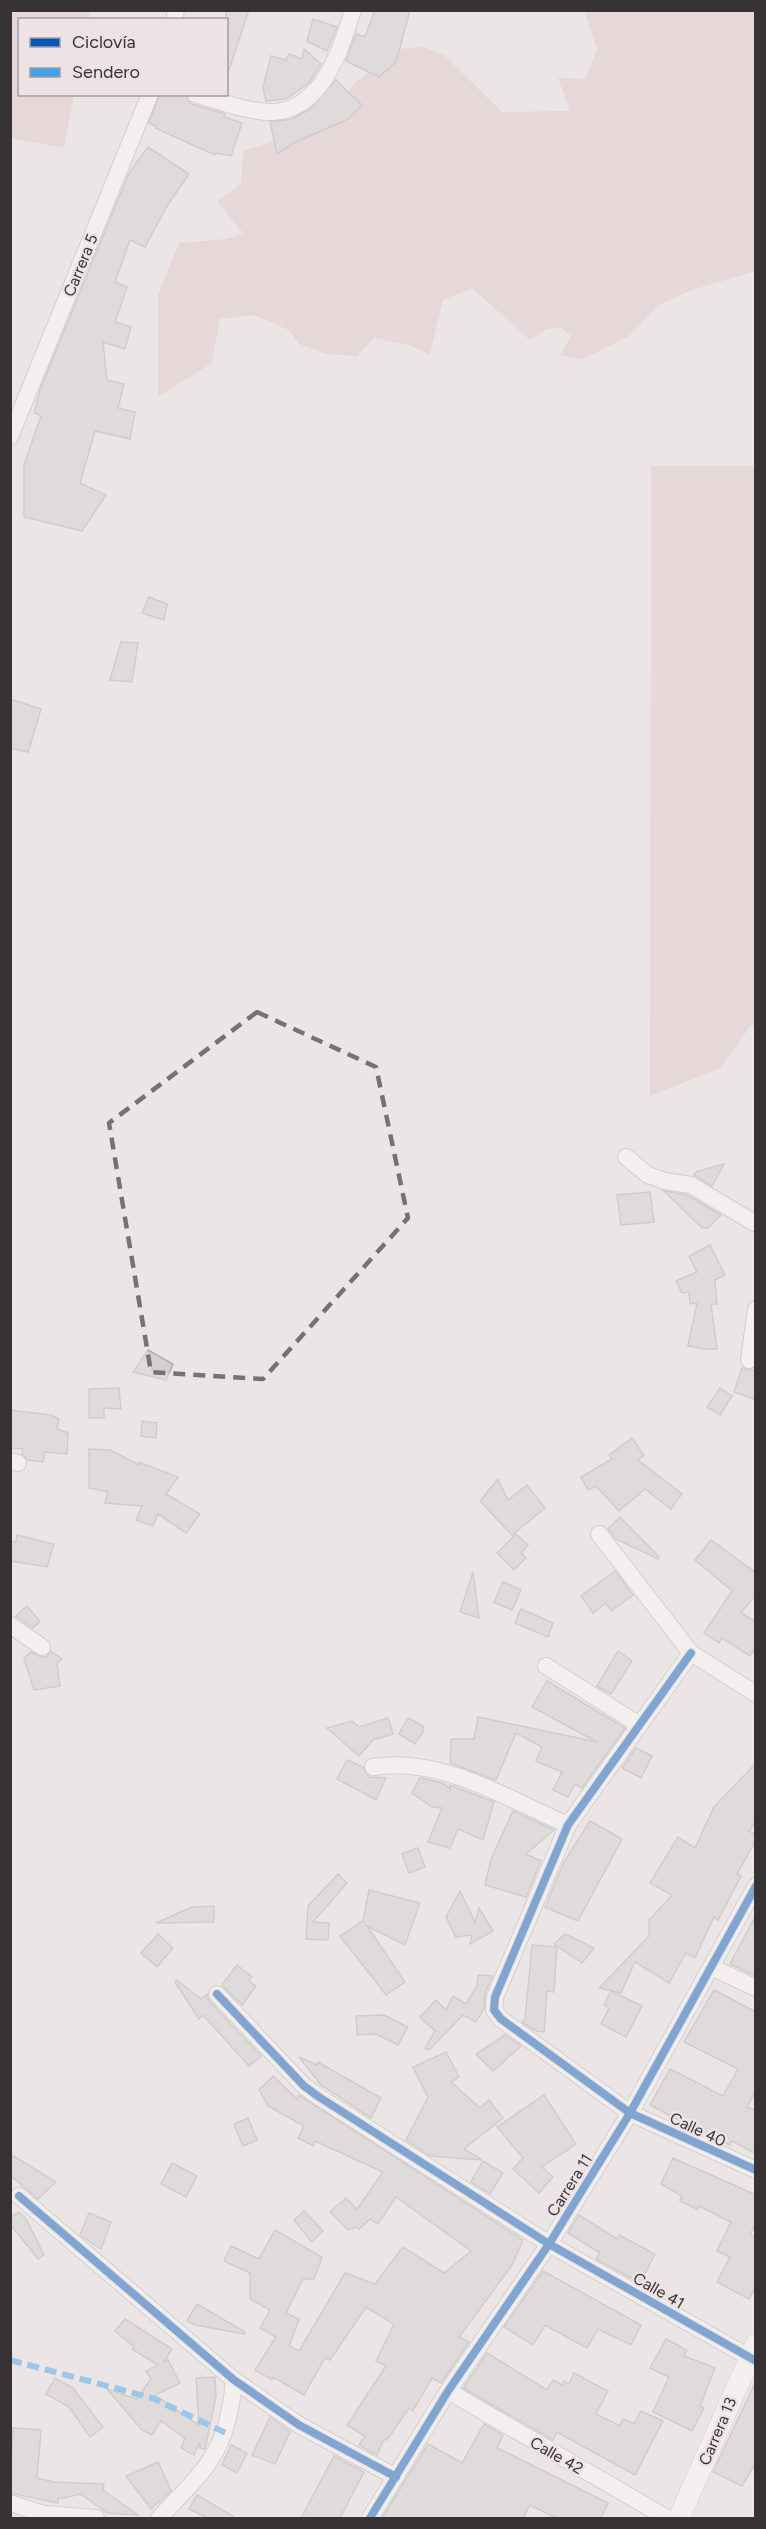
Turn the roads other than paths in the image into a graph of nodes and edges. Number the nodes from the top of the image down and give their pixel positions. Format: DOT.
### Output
graph roads {
  1 [pos="353,10"];
  2 [pos="149,96"];
  3 [pos="203,96"];
  4 [pos="10,437"];
  5 [pos="626,1157"];
  6 [pos="756,1224"];
  7 [pos="756,1309"];
  8 [pos="749,1359"];
  9 [pos="599,1534"];
  10 [pos="10,1625"];
  11 [pos="42,1647"];
  12 [pos="691,1653"];
  13 [pos="546,1666"];
  14 [pos="756,1694"];
  15 [pos="638,1724"];
  16 [pos="373,1767"];
  17 [pos="568,1825"];
  18 [pos="756,1886"];
  19 [pos="713,1968"];
  20 [pos="756,1988"];
  21 [pos="217,1994"];
  22 [pos="630,2113"];
  23 [pos="756,2170"];
  24 [pos="19,2196"];
  25 [pos="549,2244"];
  26 [pos="753,2354"];
  27 [pos="234,2380"];
  28 [pos="448,2391"];
  29 [pos="396,2477"];
  30 [pos="10,2503"];
  31 [pos="96,2518"];
  32 [pos="159,2518"];
  33 [pos="370,2518"];
  34 [pos="667,2518"];
  35 [pos="679,2518"];
  1 -- 3 [label="street"];
  2 -- 4 [label="street, Carrera 5"];
  5 -- 6 [label="street"];
  7 -- 8 [label="street"];
  9 -- 12 [label="street"];
  10 -- 11 [label="street"];
  12 -- 14 [label="street"];
  12 -- 15 [label="street"];
  13 -- 15 [label="street"];
  15 -- 17 [label="street"];
  16 -- 17 [label="street"];
  17 -- 22 [label="street"];
  18 -- 19 [label="street, Carrera 11"];
  19 -- 20 [label="street"];
  19 -- 22 [label="street, Carrera 11"];
  21 -- 25 [label="street, Calle 41"];
  22 -- 23 [label="street, Calle 40"];
  22 -- 25 [label="street, Carrera 11"];
  24 -- 27 [label="street"];
  25 -- 26 [label="street, Calle 41"];
  25 -- 28 [label="street, Carrera 11"];
  26 -- 35 [label="street, Carrera 13"];
  27 -- 29 [label="street"];
  27 -- 32 [label="street"];
  28 -- 29 [label="street, Carrera 11"];
  28 -- 34 [label="street, Calle 42"];
  29 -- 33 [label="street, Carrera 11"];
  30 -- 31 [label="street"];
}
